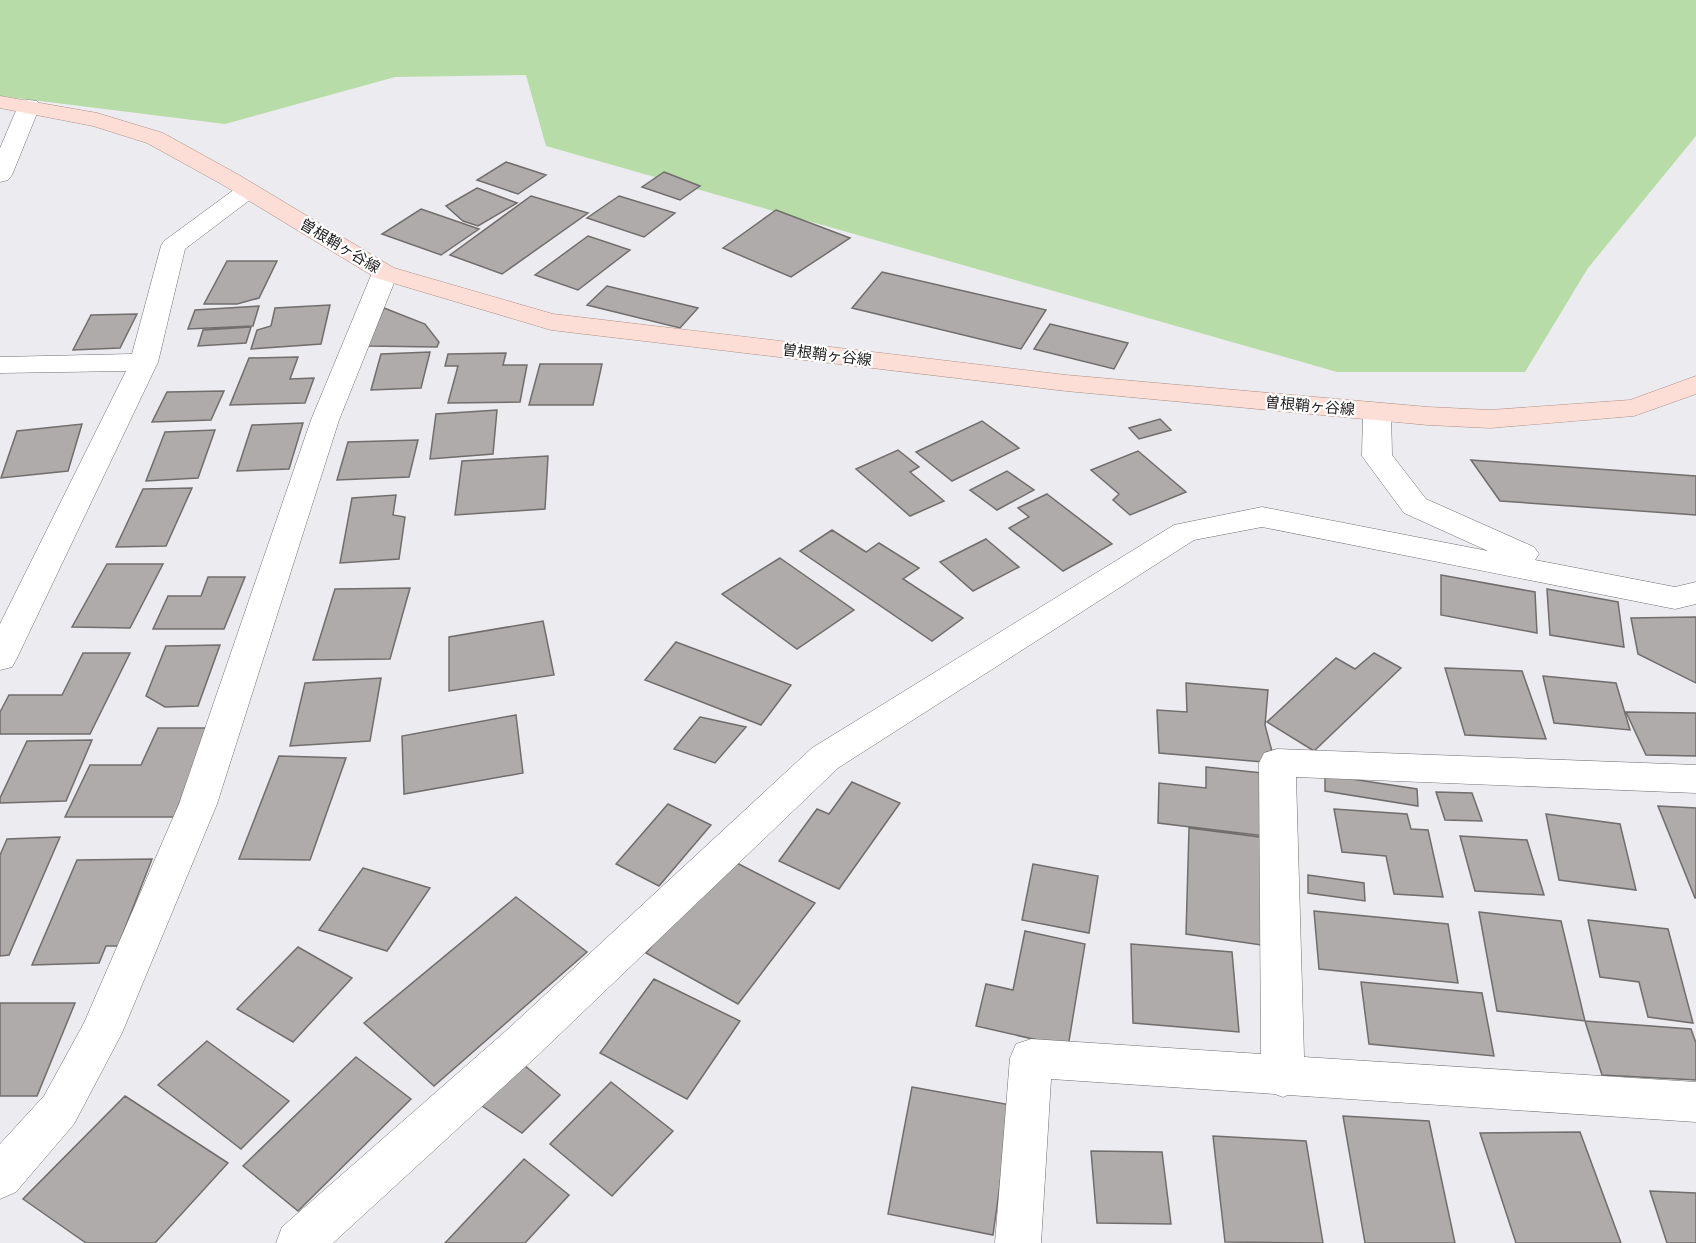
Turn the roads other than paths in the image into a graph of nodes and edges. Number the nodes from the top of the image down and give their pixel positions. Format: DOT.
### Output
graph roads {
  1 [pos="0,102"];
  2 [pos="29,106"];
  3 [pos="0,175"];
  4 [pos="247,191"];
  5 [pos="386,273"];
  6 [pos="144,362"];
  7 [pos="0,365"];
  8 [pos="1696,384"];
  9 [pos="1377,412"];
  10 [pos="1574,577"];
  11 [pos="1696,593"];
  12 [pos="0,658"];
  13 [pos="1696,779"];
  14 [pos="1283,1077"];
  15 [pos="1696,1102"];
  16 [pos="0,1177"];
  17 [pos="298,1243"];
  18 [pos="1018,1243"];
  1 -- 2 [label="main road, 曽根鞘ヶ谷線"];
  2 -- 3 [label="street"];
  2 -- 4 [label="main road, 曽根鞘ヶ谷線"];
  4 -- 5 [label="main road, 曽根鞘ヶ谷線"];
  4 -- 6 [label="street"];
  5 -- 9 [label="main road, 曽根鞘ヶ谷線"];
  5 -- 16 [label="street"];
  6 -- 7 [label="street"];
  6 -- 12 [label="street"];
  8 -- 9 [label="main road, 曽根鞘ヶ谷線"];
  9 -- 10 [label="street"];
  10 -- 11 [label="street"];
  10 -- 17 [label="street"];
  13 -- 14 [label="street"];
  14 -- 15 [label="street"];
  14 -- 18 [label="street"];
}
